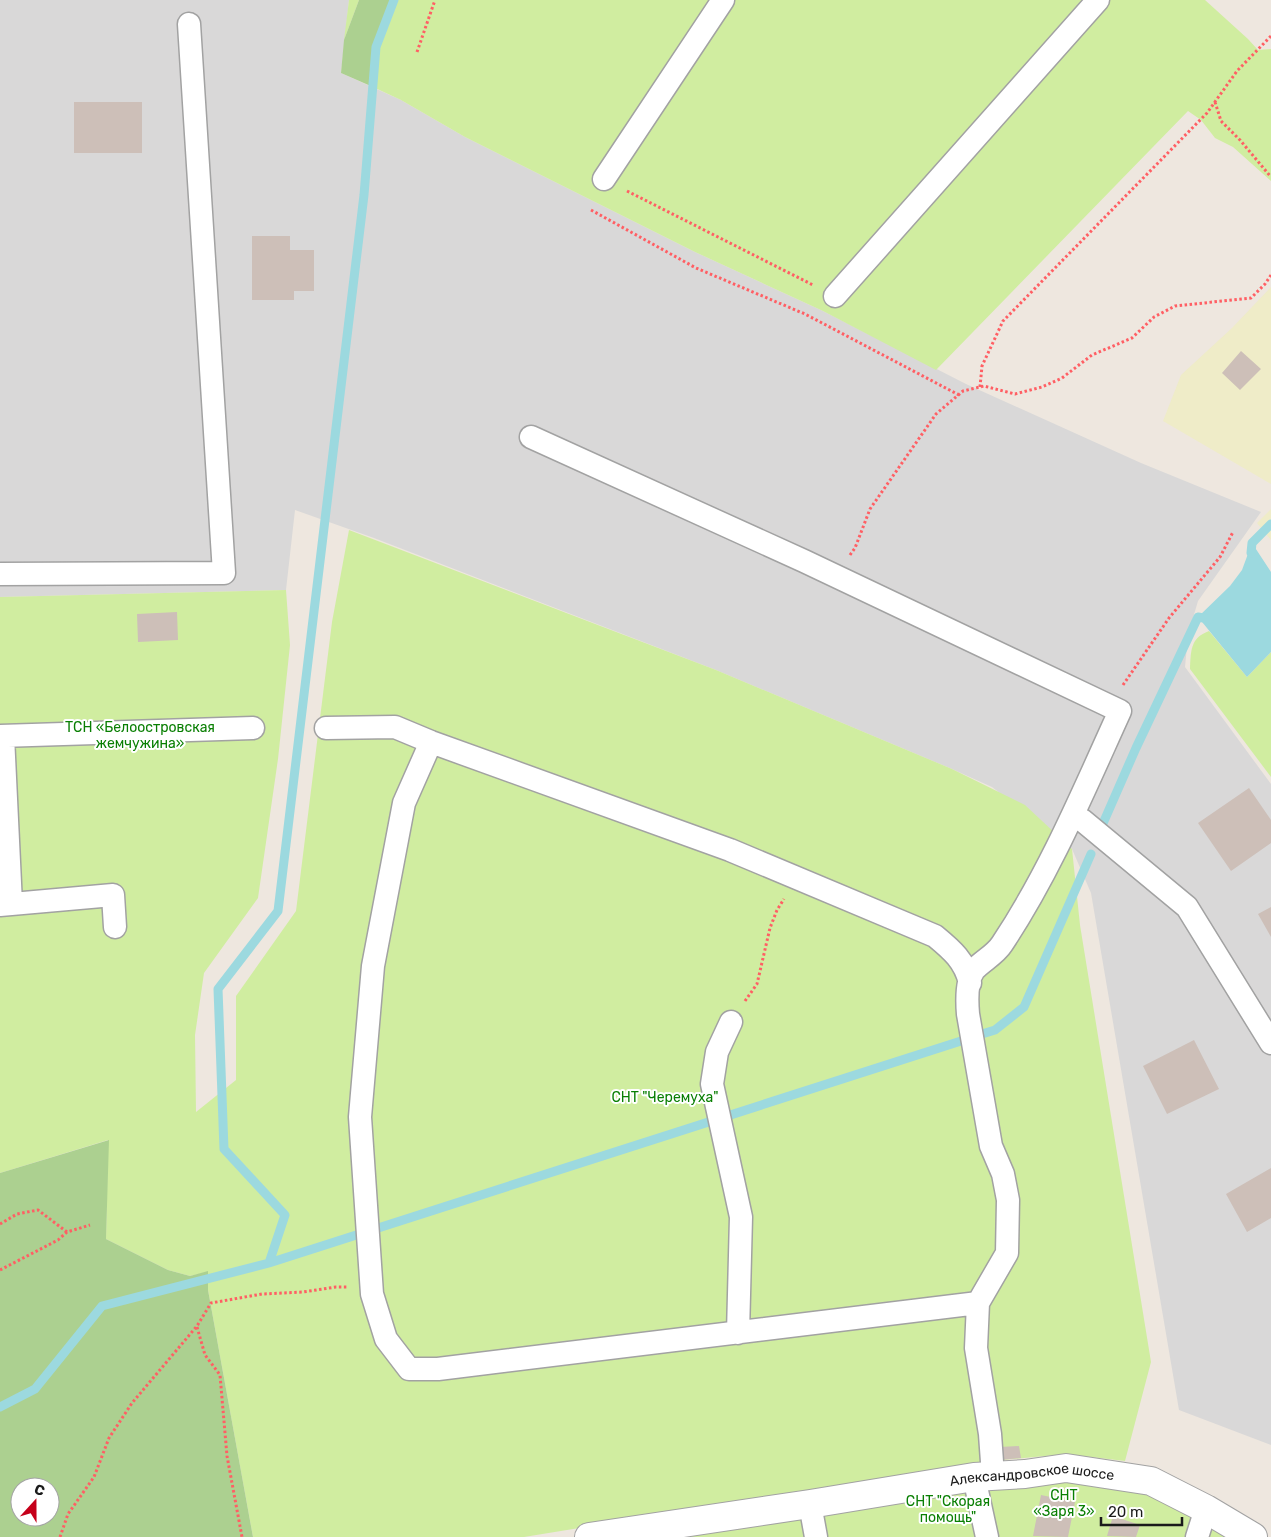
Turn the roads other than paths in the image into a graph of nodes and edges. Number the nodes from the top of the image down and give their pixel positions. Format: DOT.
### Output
graph roads {
  1 [pos="723,0"];
  2 [pos="1098,0"];
  3 [pos="189,24"];
  4 [pos="604,179"];
  5 [pos="834,296"];
  6 [pos="531,437"];
  7 [pos="0,574"];
  8 [pos="253,728"];
  9 [pos="326,728"];
  10 [pos="1,736"];
  11 [pos="431,742"];
  12 [pos="1082,820"];
  13 [pos="5,904"];
  14 [pos="115,927"];
  15 [pos="970,983"];
  16 [pos="731,1022"];
  17 [pos="1271,1043"];
  18 [pos="978,1303"];
  19 [pos="738,1333"];
  20 [pos="983,1476"];
  21 [pos="810,1504"];
  22 [pos="1206,1509"];
  23 [pos="590,1537"];
  24 [pos="816,1537"];
  25 [pos="987,1537"];
  26 [pos="1197,1537"];
  27 [pos="1254,1537"];
  1 -- 4 [label="street"];
  2 -- 5 [label="street"];
  3 -- 7 [label="street"];
  6 -- 15 [label="street"];
  8 -- 10 [label="street"];
  9 -- 11 [label="street"];
  10 -- 13 [label="street"];
  11 -- 15 [label="street"];
  11 -- 19 [label="street"];
  12 -- 17 [label="street"];
  13 -- 14 [label="street"];
  15 -- 18 [label="street"];
  16 -- 19 [label="street"];
  18 -- 19 [label="street"];
  18 -- 20 [label="street"];
  20 -- 21 [label="street, Александровское шоссе"];
  20 -- 22 [label="street, Александровское шоссе"];
  20 -- 25 [label="street"];
  21 -- 23 [label="street, Александровское шоссе"];
  21 -- 24 [label="street"];
  22 -- 26 [label="street"];
  22 -- 27 [label="street, Александровское шоссе"];
}
